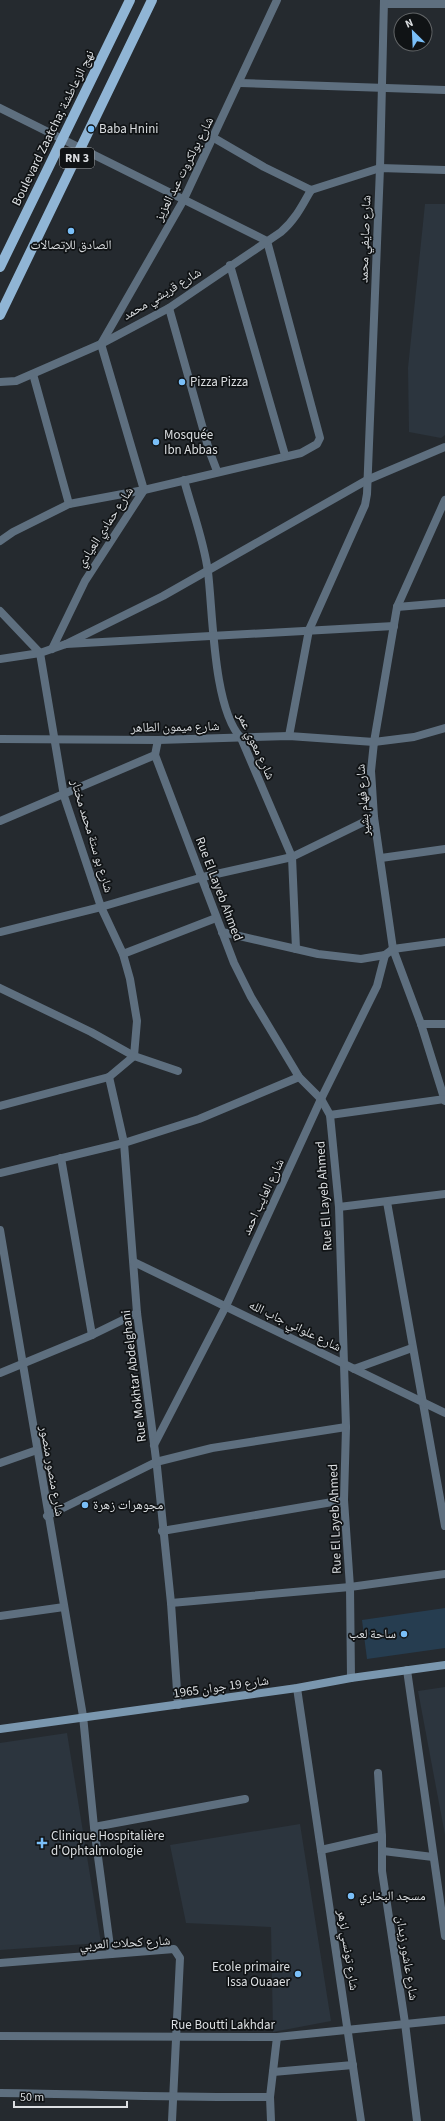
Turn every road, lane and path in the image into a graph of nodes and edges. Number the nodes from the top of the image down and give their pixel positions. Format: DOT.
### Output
graph roads {
  1 [pos="130,0"];
  2 [pos="152,0"];
  3 [pos="277,0"];
  4 [pos="384,2"];
  5 [pos="445,4"];
  6 [pos="240,83"];
  7 [pos="381,88"];
  8 [pos="445,90"];
  9 [pos="0,108"];
  10 [pos="214,138"];
  11 [pos="62,140"];
  12 [pos="81,149"];
  13 [pos="380,168"];
  14 [pos="445,170"];
  15 [pos="311,190"];
  16 [pos="184,201"];
  17 [pos="267,241"];
  18 [pos="230,265"];
  19 [pos="0,266"];
  20 [pos="169,308"];
  21 [pos="0,315"];
  22 [pos="101,344"];
  23 [pos="33,374"];
  24 [pos="0,382"];
  25 [pos="445,447"];
  26 [pos="285,455"];
  27 [pos="217,471"];
  28 [pos="184,480"];
  29 [pos="368,480"];
  30 [pos="144,490"];
  31 [pos="445,500"];
  32 [pos="69,504"];
  33 [pos="0,541"];
  34 [pos="208,571"];
  35 [pos="445,603"];
  36 [pos="397,607"];
  37 [pos="0,611"];
  38 [pos="394,626"];
  39 [pos="309,630"];
  40 [pos="213,637"];
  41 [pos="66,644"];
  42 [pos="52,649"];
  43 [pos="40,653"];
  44 [pos="0,659"];
  45 [pos="445,728"];
  46 [pos="289,736"];
  47 [pos="55,738"];
  48 [pos="241,738"];
  49 [pos="0,739"];
  50 [pos="158,740"];
  51 [pos="374,742"];
  52 [pos="155,755"];
  53 [pos="64,796"];
  54 [pos="374,818"];
  55 [pos="0,821"];
  56 [pos="445,849"];
  57 [pos="292,857"];
  58 [pos="381,858"];
  59 [pos="203,877"];
  60 [pos="102,907"];
  61 [pos="216,918"];
  62 [pos="0,932"];
  63 [pos="222,932"];
  64 [pos="445,942"];
  65 [pos="296,949"];
  66 [pos="393,949"];
  67 [pos="123,954"];
  68 [pos="385,955"];
  69 [pos="0,988"];
  70 [pos="421,1024"];
  71 [pos="445,1024"];
  72 [pos="134,1056"];
  73 [pos="178,1071"];
  74 [pos="109,1077"];
  75 [pos="300,1077"];
  76 [pos="321,1099"];
  77 [pos="445,1100"];
  78 [pos="0,1106"];
  79 [pos="330,1115"];
  80 [pos="124,1143"];
  81 [pos="61,1158"];
  82 [pos="0,1173"];
  83 [pos="445,1194"];
  84 [pos="387,1202"];
  85 [pos="340,1207"];
  86 [pos="0,1230"];
  87 [pos="134,1262"];
  88 [pos="226,1306"];
  89 [pos="137,1313"];
  90 [pos="92,1335"];
  91 [pos="412,1348"];
  92 [pos="22,1363"];
  93 [pos="343,1364"];
  94 [pos="354,1369"];
  95 [pos="0,1373"];
  96 [pos="422,1403"];
  97 [pos="445,1413"];
  98 [pos="346,1427"];
  99 [pos="154,1445"];
  100 [pos="37,1450"];
  101 [pos="0,1454"];
  102 [pos="3,1462"];
  103 [pos="156,1462"];
  104 [pos="344,1500"];
  105 [pos="48,1516"];
  106 [pos="445,1526"];
  107 [pos="162,1531"];
  108 [pos="445,1574"];
  109 [pos="350,1587"];
  110 [pos="171,1603"];
  111 [pos="64,1607"];
  112 [pos="0,1616"];
  113 [pos="445,1665"];
  114 [pos="407,1670"];
  115 [pos="351,1678"];
  116 [pos="297,1688"];
  117 [pos="178,1705"];
  118 [pos="83,1716"];
  119 [pos="0,1729"];
  120 [pos="378,1773"];
  121 [pos="245,1799"];
  122 [pos="94,1827"];
  123 [pos="382,1836"];
  124 [pos="321,1850"];
  125 [pos="383,1851"];
  126 [pos="433,1857"];
  127 [pos="445,1936"];
  128 [pos="111,1954"];
  129 [pos="0,1963"];
  130 [pos="445,2020"];
  131 [pos="405,2023"];
  132 [pos="349,2029"];
  133 [pos="0,2036"];
  134 [pos="176,2037"];
  135 [pos="277,2037"];
  136 [pos="353,2065"];
  137 [pos="273,2072"];
  138 [pos="0,2093"];
  139 [pos="270,2097"];
  140 [pos="173,2098"];
  141 [pos="172,2121"];
  142 [pos="271,2121"];
  143 [pos="361,2121"];
  144 [pos="417,2121"];
  1 -- 11 [label="main road, Boulevard Zaatcha; نهج الزعاطشة / RN 3"];
  2 -- 12 [label="main road, RN 3"];
  3 -- 6 [label="street, شارع بولكروت عبد العزيز"];
  4 -- 5 [label="street"];
  4 -- 7 [label="street, شارع صايفي محمد"];
  6 -- 7 [label="street"];
  6 -- 10 [label="street, شارع بولكروت عبد العزيز"];
  7 -- 8 [label="street"];
  7 -- 13 [label="street, شارع صايفي محمد"];
  9 -- 11 [label="street"];
  10 -- 15 [label="street"];
  10 -- 16 [label="street, شارع بولكروت عبد العزيز"];
  11 -- 12 [label="street"];
  11 -- 19 [label="main road, Boulevard Zaatcha; نهج الزعاطشة / RN 3"];
  12 -- 16 [label="street"];
  12 -- 21 [label="main road, RN 3"];
  13 -- 14 [label="street"];
  13 -- 15 [label="street"];
  13 -- 29 [label="street, شارع صايفي محمد"];
  15 -- 17 [label="street, شارع قريشي محمد"];
  16 -- 17 [label="street"];
  16 -- 22 [label="street, شارع بولكروت عبد العزيز"];
  17 -- 18 [label="street, شارع قريشي محمد"];
  17 -- 26 [label="street"];
  18 -- 20 [label="street, شارع قريشي محمد"];
  18 -- 26 [label="street"];
  20 -- 22 [label="street, شارع قريشي محمد"];
  20 -- 27 [label="street"];
  22 -- 23 [label="street, شارع قريشي محمد"];
  22 -- 30 [label="street, شارع حمادي العيادي"];
  23 -- 24 [label="street, شارع قريشي محمد"];
  23 -- 32 [label="street"];
  25 -- 29 [label="street"];
  26 -- 27 [label="street"];
  27 -- 28 [label="street"];
  28 -- 30 [label="street"];
  28 -- 34 [label="street, شارع معوي عمر"];
  29 -- 34 [label="street"];
  29 -- 39 [label="street, شارع صايفي محمد"];
  30 -- 32 [label="street"];
  30 -- 42 [label="street, شارع حمادي العيادي"];
  31 -- 36 [label="street, شارع فهام بشير"];
  32 -- 33 [label="street"];
  34 -- 40 [label="street, شارع معوي عمر"];
  34 -- 41 [label="street"];
  35 -- 36 [label="street"];
  36 -- 38 [label="street, شارع فهام بشير"];
  37 -- 43 [label="street"];
  38 -- 39 [label="street"];
  38 -- 51 [label="street, شارع فهام بشير"];
  39 -- 40 [label="street"];
  39 -- 46 [label="street, شارع صايفي محمد"];
  40 -- 41 [label="street"];
  40 -- 48 [label="street, شارع معوي عمر"];
  41 -- 42 [label="street"];
  42 -- 43 [label="street"];
  43 -- 44 [label="street"];
  43 -- 47 [label="street, شارع بو ستة محمد مختار"];
  45 -- 51 [label="street, شارع ميمون الطاهر"];
  46 -- 48 [label="street, شارع ميمون الطاهر"];
  46 -- 51 [label="street, شارع ميمون الطاهر"];
  47 -- 49 [label="street, شارع ميمون الطاهر"];
  47 -- 50 [label="street, شارع ميمون الطاهر"];
  47 -- 53 [label="street, شارع بو ستة محمد مختار"];
  48 -- 50 [label="street, شارع ميمون الطاهر"];
  48 -- 57 [label="street, شارع معوي عمر"];
  50 -- 52 [label="street"];
  51 -- 54 [label="street, شارع فهام بشير"];
  52 -- 53 [label="street"];
  52 -- 59 [label="street, Rue El Layeb Ahmed"];
  53 -- 55 [label="street"];
  53 -- 60 [label="street, شارع بو ستة محمد مختار"];
  54 -- 57 [label="street"];
  54 -- 58 [label="street, شارع فهام بشير"];
  56 -- 58 [label="street"];
  57 -- 59 [label="street"];
  57 -- 65 [label="street, شارع معوي عمر"];
  58 -- 66 [label="street, شارع فهام بشير"];
  59 -- 60 [label="street"];
  59 -- 61 [label="street, Rue El Layeb Ahmed"];
  60 -- 62 [label="street"];
  60 -- 67 [label="street, شارع بو ستة محمد مختار"];
  61 -- 63 [label="street, Rue El Layeb Ahmed"];
  61 -- 67 [label="street"];
  63 -- 65 [label="street"];
  63 -- 75 [label="street, Rue El Layeb Ahmed"];
  64 -- 66 [label="street"];
  65 -- 68 [label="street"];
  66 -- 68 [label="street"];
  66 -- 70 [label="street, شارع فهام بشير"];
  67 -- 72 [label="street, شارع بو ستة محمد مختار"];
  68 -- 76 [label="street, شارع العايب احمد"];
  69 -- 72 [label="street"];
  70 -- 71 [label="street"];
  70 -- 77 [label="street, شارع فهام بشير"];
  72 -- 73 [label="street"];
  72 -- 74 [label="street"];
  74 -- 78 [label="street"];
  74 -- 80 [label="street, Rue Mokhtar Abdelghani"];
  75 -- 76 [label="street, Rue El Layeb Ahmed"];
  75 -- 80 [label="street"];
  76 -- 79 [label="street, Rue El Layeb Ahmed"];
  76 -- 88 [label="street, شارع العايب احمد"];
  77 -- 79 [label="street"];
  79 -- 85 [label="street, Rue El Layeb Ahmed"];
  80 -- 81 [label="street"];
  80 -- 87 [label="street, Rue Mokhtar Abdelghani"];
  81 -- 82 [label="street"];
  81 -- 90 [label="street"];
  83 -- 84 [label="street"];
  84 -- 85 [label="street"];
  84 -- 91 [label="street"];
  85 -- 93 [label="street, Rue El Layeb Ahmed"];
  86 -- 92 [label="street, شارع منصور منصور"];
  87 -- 88 [label="street, شارع علواني جاب الله"];
  87 -- 89 [label="street, Rue Mokhtar Abdelghani"];
  88 -- 93 [label="street, شارع علواني جاب الله"];
  88 -- 99 [label="street, شارع العايب احمد"];
  89 -- 90 [label="street"];
  89 -- 99 [label="street, Rue Mokhtar Abdelghani"];
  90 -- 92 [label="street"];
  91 -- 94 [label="street"];
  91 -- 96 [label="street"];
  92 -- 95 [label="street"];
  92 -- 100 [label="street, شارع منصور منصور"];
  93 -- 94 [label="street, شارع علواني جاب الله"];
  93 -- 98 [label="street, Rue El Layeb Ahmed"];
  94 -- 96 [label="street, شارع علواني جاب الله"];
  96 -- 97 [label="street, شارع علواني جاب الله"];
  96 -- 106 [label="street"];
  98 -- 103 [label="street"];
  98 -- 104 [label="street, Rue El Layeb Ahmed"];
  99 -- 103 [label="street, Rue Mokhtar Abdelghani"];
  100 -- 102 [label="street"];
  100 -- 105 [label="street, شارع منصور منصور"];
  101 -- 102 [label="street"];
  103 -- 105 [label="street"];
  103 -- 107 [label="street, Rue Mokhtar Abdelghani"];
  104 -- 107 [label="street"];
  104 -- 109 [label="street, Rue El Layeb Ahmed"];
  105 -- 111 [label="street, شارع منصور منصور"];
  107 -- 110 [label="street, Rue Mokhtar Abdelghani"];
  108 -- 109 [label="street"];
  109 -- 110 [label="street"];
  109 -- 115 [label="street, Rue El Layeb Ahmed"];
  110 -- 117 [label="street, Rue Mokhtar Abdelghani"];
  111 -- 112 [label="street"];
  111 -- 118 [label="street, شارع منصور منصور"];
  113 -- 114 [label="street, شارع 19 جوان 1965"];
  114 -- 115 [label="street, شارع 19 جوان 1965"];
  114 -- 126 [label="street"];
  115 -- 116 [label="street, شارع 19 جوان 1965"];
  116 -- 117 [label="street, شارع 19 جوان 1965"];
  116 -- 124 [label="street, شارع تونسي لزهر"];
  117 -- 118 [label="street, شارع 19 جوان 1965"];
  118 -- 119 [label="street, شارع 19 جوان 1965"];
  118 -- 122 [label="street, شارع منصور منصور"];
  120 -- 123 [label="street, شارع عاشور زيدان"];
  121 -- 122 [label="street"];
  122 -- 128 [label="street, شارع منصور منصور"];
  123 -- 124 [label="street"];
  123 -- 125 [label="street, شارع عاشور زيدان"];
  124 -- 132 [label="street, شارع تونسي لزهر"];
  125 -- 126 [label="street"];
  125 -- 131 [label="street, شارع عاشور زيدان"];
  126 -- 127 [label="street"];
  128 -- 129 [label="street, شارع كحلات العربي"];
  128 -- 134 [label="street, شارع كحلات العربي"];
  130 -- 131 [label="street, Rue Boutti Lakhdar"];
  131 -- 132 [label="street, Rue Boutti Lakhdar"];
  131 -- 144 [label="street, شارع عاشور زيدان"];
  132 -- 135 [label="street, Rue Boutti Lakhdar"];
  132 -- 136 [label="street, شارع تونسي لزهر"];
  133 -- 134 [label="street, Rue Boutti Lakhdar"];
  134 -- 135 [label="street, Rue Boutti Lakhdar"];
  134 -- 140 [label="street, شارع كحلات العربي"];
  135 -- 137 [label="street"];
  136 -- 137 [label="street"];
  136 -- 143 [label="street, شارع تونسي لزهر"];
  137 -- 139 [label="street"];
  138 -- 140 [label="street"];
  139 -- 140 [label="street"];
  139 -- 142 [label="street"];
  140 -- 141 [label="street, شارع كحلات العربي"];
}
